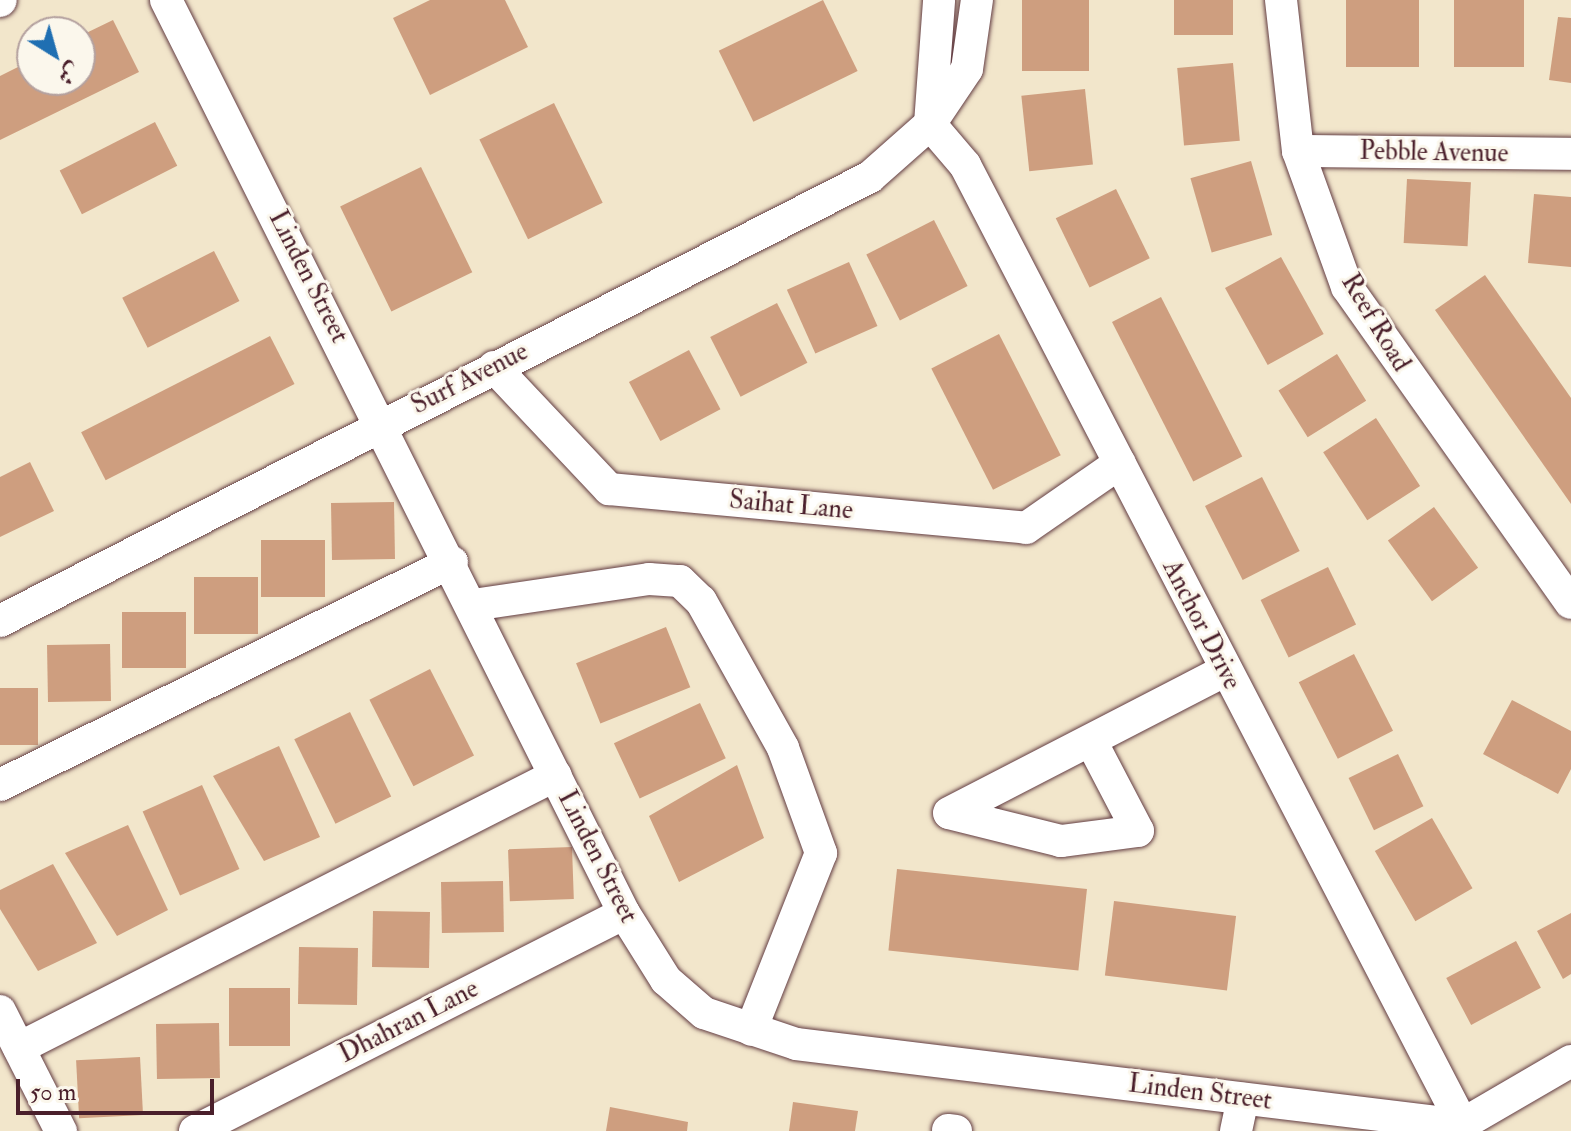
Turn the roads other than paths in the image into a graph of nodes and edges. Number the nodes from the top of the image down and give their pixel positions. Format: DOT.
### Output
graph roads {
  1 [pos="166,0"];
  2 [pos="939,0"];
  3 [pos="977,0"];
  4 [pos="1281,0"];
  5 [pos="930,124"];
  6 [pos="1298,151"];
  7 [pos="1571,154"];
  8 [pos="494,367"];
  9 [pos="384,423"];
  10 [pos="1120,463"];
  11 [pos="452,562"];
  12 [pos="1571,603"];
  13 [pos="473,605"];
  14 [pos="0,621"];
  15 [pos="1224,671"];
  16 [pos="1092,743"];
  17 [pos="556,775"];
  18 [pos="0,785"];
  19 [pos="624,913"];
  20 [pos="0,1011"];
  21 [pos="751,1030"];
  22 [pos="19,1048"];
  23 [pos="1571,1061"];
  24 [pos="1243,1099"];
  25 [pos="1464,1128"];
  26 [pos="948,1130"];
  27 [pos="61,1131"];
  28 [pos="195,1131"];
  29 [pos="956,1131"];
  30 [pos="1236,1131"];
  1 -- 9 [label="street, Linden Street"];
  2 -- 5 [label="street"];
  3 -- 5 [label="street, Surf Avenue"];
  4 -- 6 [label="street, Reef Road"];
  5 -- 8 [label="street, Surf Avenue"];
  5 -- 10 [label="street, Anchor Drive"];
  6 -- 7 [label="street, Pebble Avenue"];
  6 -- 12 [label="street, Reef Road"];
  8 -- 9 [label="street, Surf Avenue"];
  8 -- 10 [label="street, Saihat Lane"];
  9 -- 11 [label="street, Linden Street"];
  9 -- 14 [label="street, Surf Avenue"];
  10 -- 15 [label="street, Anchor Drive"];
  11 -- 13 [label="street, Linden Street"];
  11 -- 18 [label="street"];
  13 -- 17 [label="street, Linden Street"];
  13 -- 21 [label="street"];
  15 -- 16 [label="street"];
  15 -- 25 [label="street, Anchor Drive"];
  16 -- 16 [label="street"];
  17 -- 19 [label="street, Linden Street"];
  17 -- 22 [label="street"];
  19 -- 21 [label="street, Linden Street"];
  19 -- 28 [label="street, Dhahran Lane"];
  20 -- 22 [label="street"];
  21 -- 24 [label="street, Linden Street"];
  22 -- 27 [label="street"];
  23 -- 25 [label="street"];
  24 -- 25 [label="street, Linden Street"];
  24 -- 30 [label="street"];
  26 -- 29 [label="street"];
}
